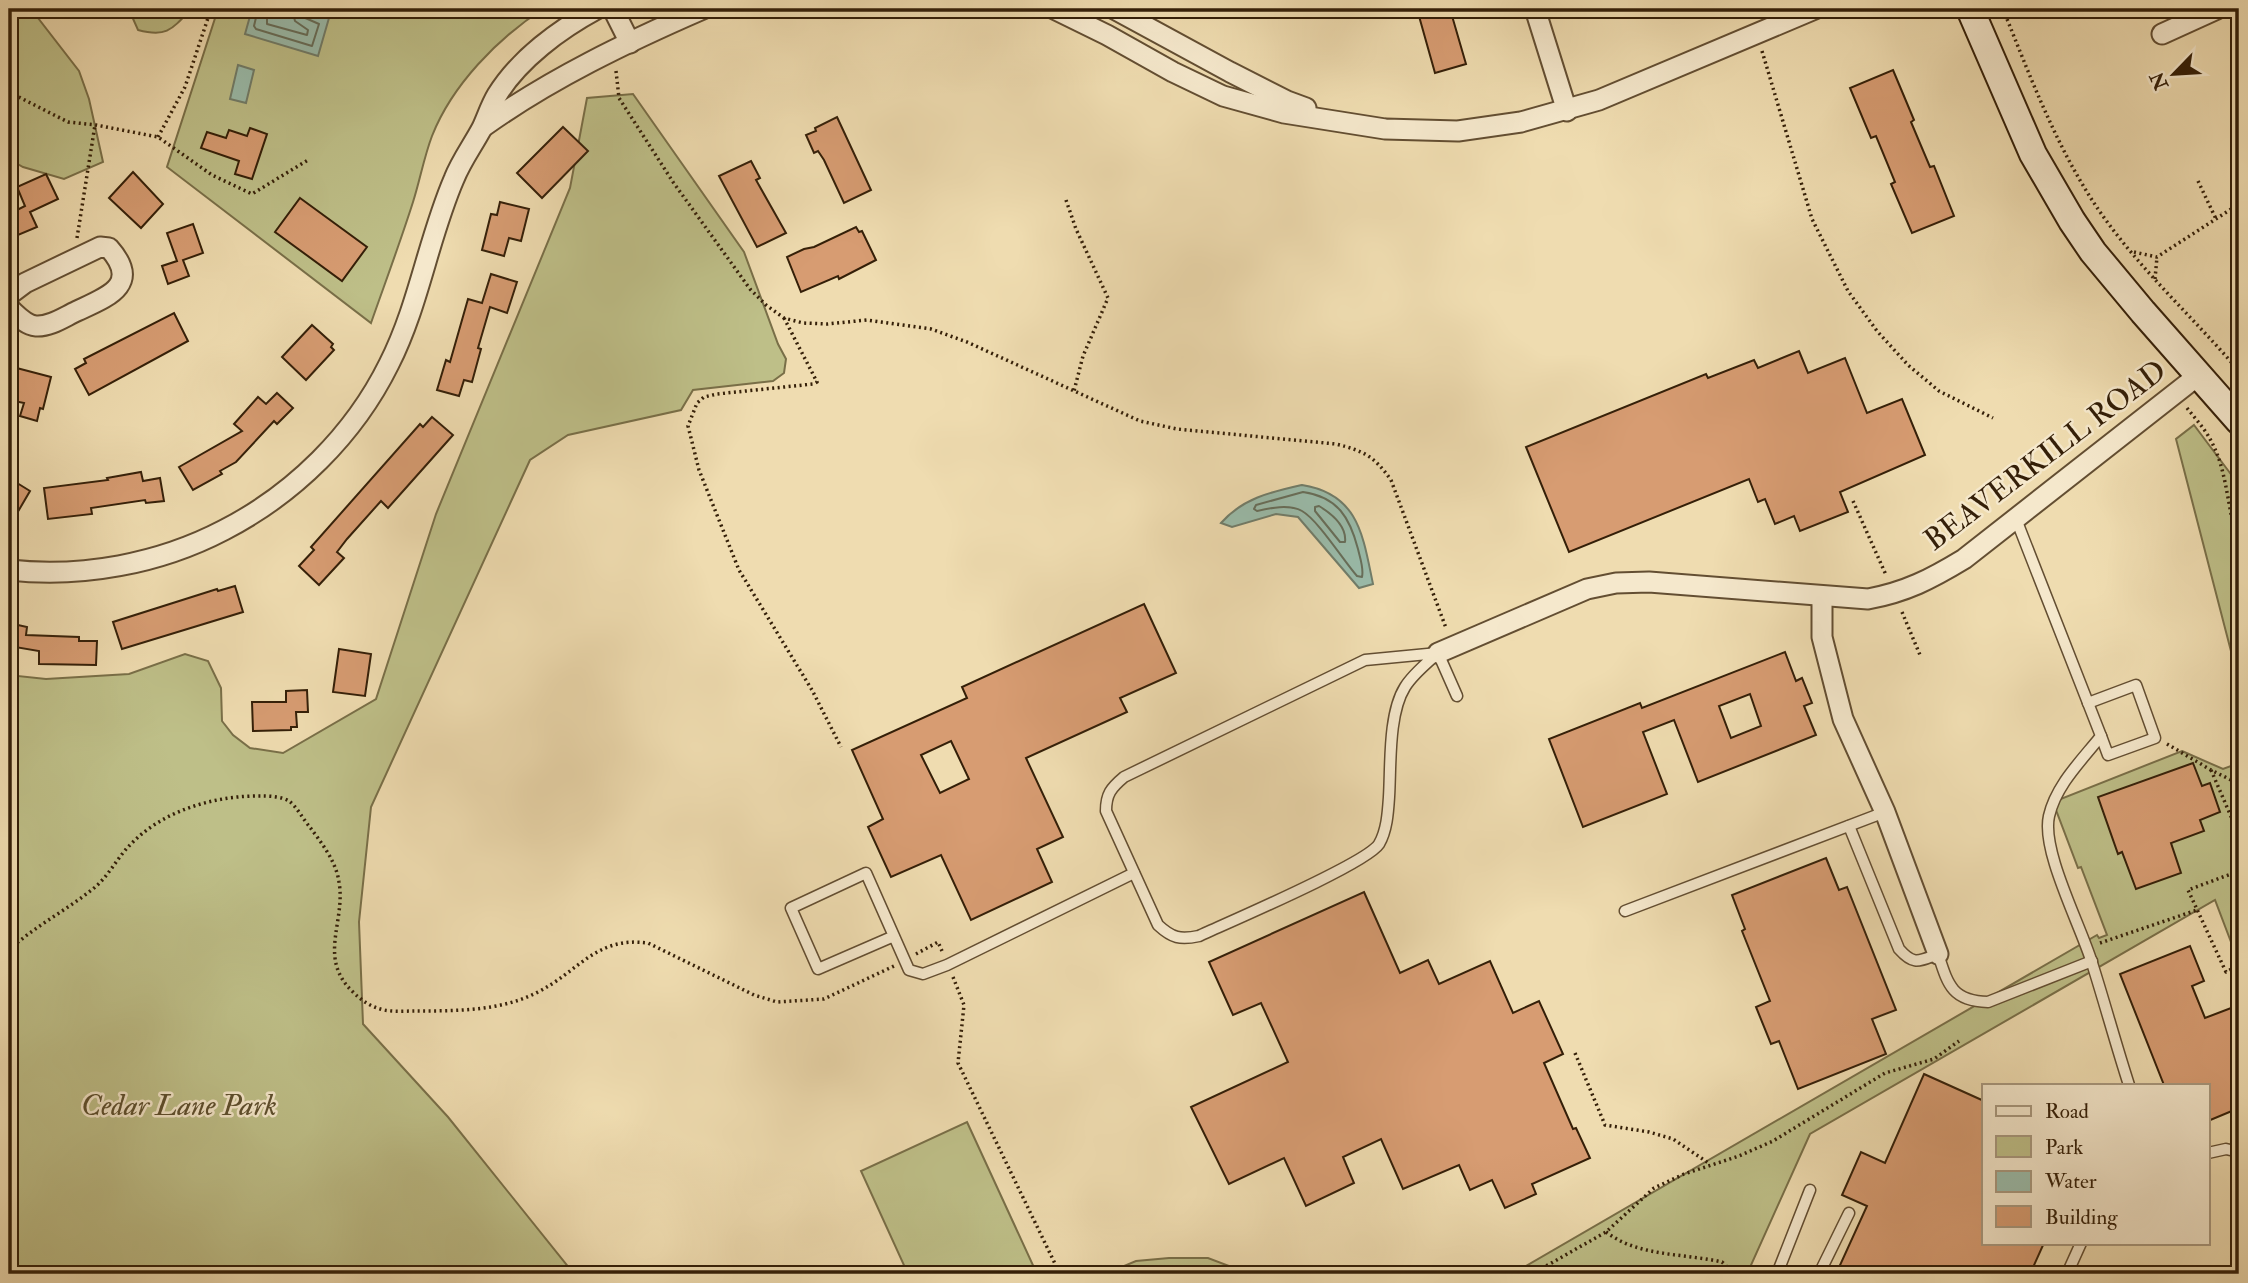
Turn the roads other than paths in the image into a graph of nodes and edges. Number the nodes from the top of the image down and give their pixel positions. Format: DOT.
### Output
graph roads {
  1 [pos="597,9"];
  2 [pos="613,9"];
  3 [pos="703,9"];
  4 [pos="1054,9"];
  5 [pos="1116,9"];
  6 [pos="1535,9"];
  7 [pos="1815,9"];
  8 [pos="1970,9"];
  9 [pos="2217,9"];
  10 [pos="1107,34"];
  11 [pos="2162,34"];
  12 [pos="630,43"];
  13 [pos="1567,111"];
  14 [pos="1353,124"];
  15 [pos="482,128"];
  16 [pos="9,295"];
  17 [pos="9,308"];
  18 [pos="2200,374"];
  19 [pos="2239,421"];
  20 [pos="2016,519"];
  21 [pos="9,570"];
  22 [pos="1822,597"];
  23 [pos="1445,650"];
  24 [pos="1457,696"];
  25 [pos="2088,703"];
  26 [pos="2101,736"];
  27 [pos="1885,812"];
  28 [pos="1849,826"];
  29 [pos="1134,873"];
  30 [pos="1625,911"];
  31 [pos="894,936"];
  32 [pos="1938,954"];
  33 [pos="2092,961"];
  34 [pos="2129,1084"];
  35 [pos="2239,1152"];
  36 [pos="2210,1153"];
  37 [pos="1810,1190"];
  38 [pos="1849,1213"];
  39 [pos="2081,1244"];
  40 [pos="1777,1274"];
  41 [pos="1819,1274"];
  42 [pos="2067,1274"];
  1 -- 15 [label="street"];
  2 -- 12 [label="street"];
  3 -- 12 [label="street"];
  4 -- 10 [label="street"];
  5 -- 10 [label="street"];
  5 -- 14 [label="street"];
  6 -- 13 [label="street"];
  7 -- 13 [label="street"];
  8 -- 18 [label="main road"];
  9 -- 11 [label="street"];
  10 -- 14 [label="street"];
  12 -- 15 [label="street"];
  13 -- 14 [label="street"];
  15 -- 21 [label="street"];
  16 -- 17 [label="street"];
  18 -- 19 [label="main road"];
  18 -- 20 [label="street, BEAVERKILL ROAD"];
  20 -- 22 [label="street, BEAVERKILL ROAD"];
  20 -- 25 [label="lane"];
  22 -- 23 [label="street, BEAVERKILL ROAD"];
  22 -- 27 [label="street"];
  23 -- 24 [label="lane"];
  23 -- 29 [label="lane"];
  23 -- 29 [label="lane"];
  25 -- 26 [label="lane"];
  25 -- 26 [label="lane"];
  26 -- 33 [label="lane"];
  27 -- 28 [label="lane"];
  27 -- 32 [label="street"];
  28 -- 30 [label="lane"];
  28 -- 32 [label="lane"];
  29 -- 31 [label="lane"];
  31 -- 31 [label="lane"];
  32 -- 33 [label="lane"];
  33 -- 34 [label="lane"];
  35 -- 36 [label="lane"];
  37 -- 40 [label="lane"];
  38 -- 41 [label="lane"];
  39 -- 42 [label="lane"];
}
